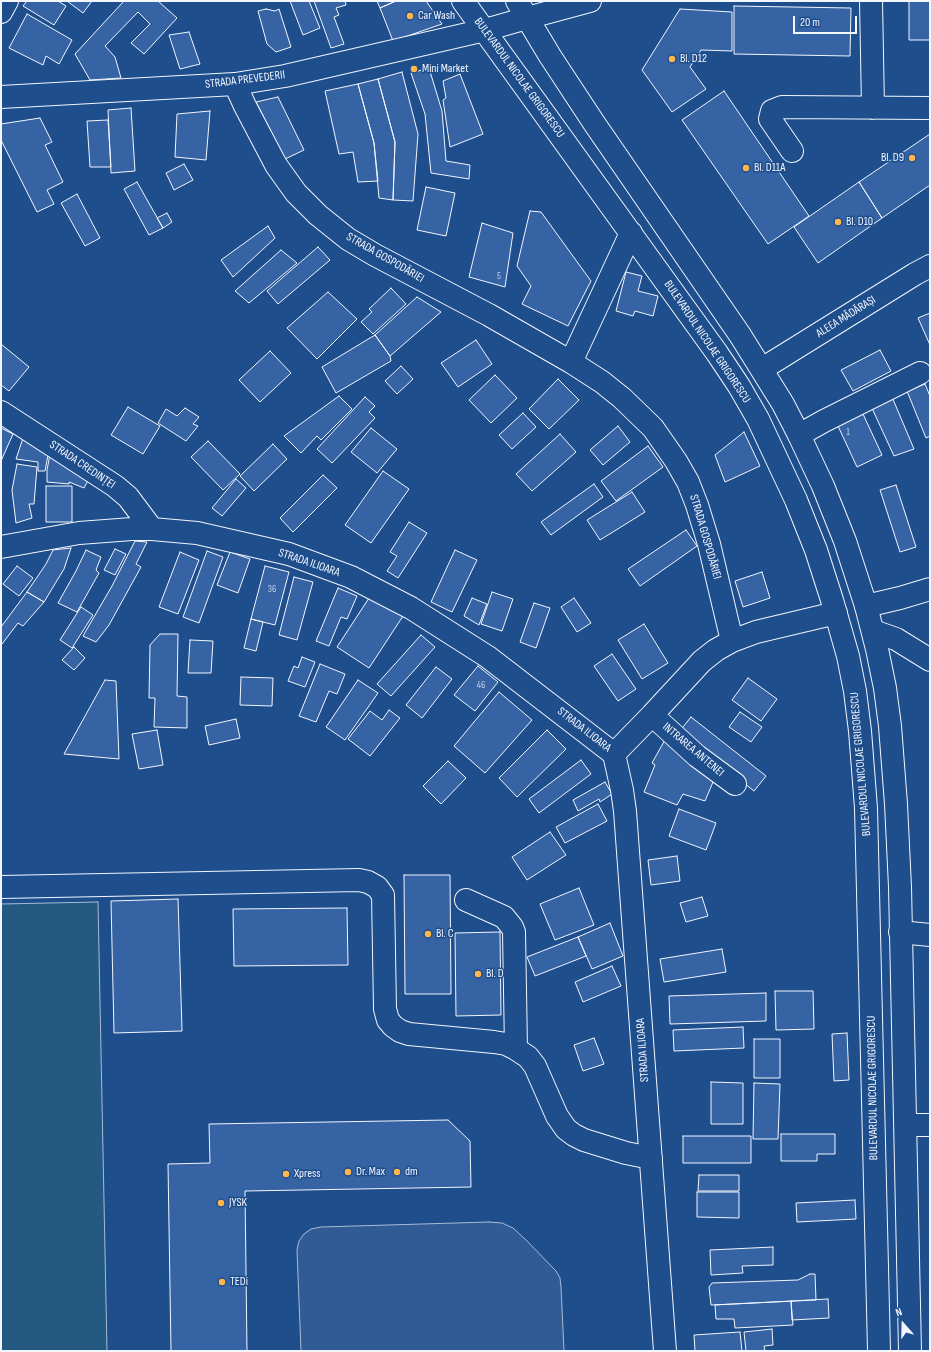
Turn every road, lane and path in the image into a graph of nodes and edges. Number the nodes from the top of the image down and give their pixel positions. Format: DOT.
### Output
graph roads {
  1 [pos="7,1"];
  2 [pos="463,1"];
  3 [pos="590,1"];
  4 [pos="870,1"];
  5 [pos="522,10"];
  6 [pos="1,12"];
  7 [pos="485,30"];
  8 [pos="235,84"];
  9 [pos="1,97"];
  10 [pos="873,108"];
  11 [pos="930,108"];
  12 [pos="792,151"];
  13 [pos="631,233"];
  14 [pos="930,266"];
  15 [pos="571,362"];
  16 [pos="762,369"];
  17 [pos="920,373"];
  18 [pos="1,412"];
  19 [pos="799,435"];
  20 [pos="152,529"];
  21 [pos="1,547"];
  22 [pos="930,589"];
  23 [pos="866,606"];
  24 [pos="836,613"];
  25 [pos="873,631"];
  26 [pos="732,641"];
  27 [pos="930,660"];
  28 [pos="652,715"];
  29 [pos="614,754"];
  30 [pos="735,784"];
  31 [pos="1,887"];
  32 [pos="466,900"];
  33 [pos="900,932"];
  34 [pos="930,935"];
  35 [pos="516,1049"];
  36 [pos="906,1125"];
  37 [pos="930,1125"];
  38 [pos="650,1158"];
  39 [pos="665,1351"];
  40 [pos="879,1351"];
  41 [pos="910,1351"];
  1 -- 6 [label="street"];
  2 -- 7 [label="street, BULEVARDUL NICOLAE GRIGORESCU"];
  3 -- 5 [label="street"];
  4 -- 10 [label="street"];
  5 -- 7 [label="street, STRADA PREVEDERII"];
  5 -- 16 [label="street"];
  7 -- 8 [label="street, STRADA PREVEDERII"];
  7 -- 13 [label="street, BULEVARDUL NICOLAE GRIGORESCU"];
  8 -- 9 [label="street, STRADA PREVEDERII"];
  8 -- 15 [label="street, STRADA GOSPODĂRIEI"];
  10 -- 11 [label="street"];
  10 -- 12 [label="street"];
  13 -- 15 [label="street"];
  13 -- 24 [label="street, BULEVARDUL NICOLAE GRIGORESCU"];
  14 -- 16 [label="street, ALEEA MĂDĂRAȘI"];
  15 -- 26 [label="street, STRADA GOSPODĂRIEI"];
  16 -- 19 [label="street"];
  17 -- 19 [label="street"];
  18 -- 20 [label="street, STRADA CREDINȚEI"];
  19 -- 23 [label="street"];
  20 -- 21 [label="street, STRADA ILIOARA"];
  20 -- 29 [label="street, STRADA ILIOARA"];
  22 -- 23 [label="street"];
  23 -- 24 [label="street"];
  23 -- 25 [label="street"];
  24 -- 26 [label="street"];
  24 -- 40 [label="street, BULEVARDUL NICOLAE GRIGORESCU"];
  25 -- 27 [label="street"];
  25 -- 33 [label="street"];
  26 -- 28 [label="street"];
  28 -- 29 [label="street"];
  28 -- 30 [label="street, INTRAREA ANTENEI"];
  29 -- 38 [label="street, STRADA ILIOARA"];
  31 -- 35 [label="street"];
  32 -- 35 [label="street"];
  33 -- 34 [label="street"];
  33 -- 36 [label="street"];
  35 -- 38 [label="street"];
  36 -- 37 [label="street"];
  36 -- 41 [label="street"];
  38 -- 39 [label="street, STRADA ILIOARA"];
}
